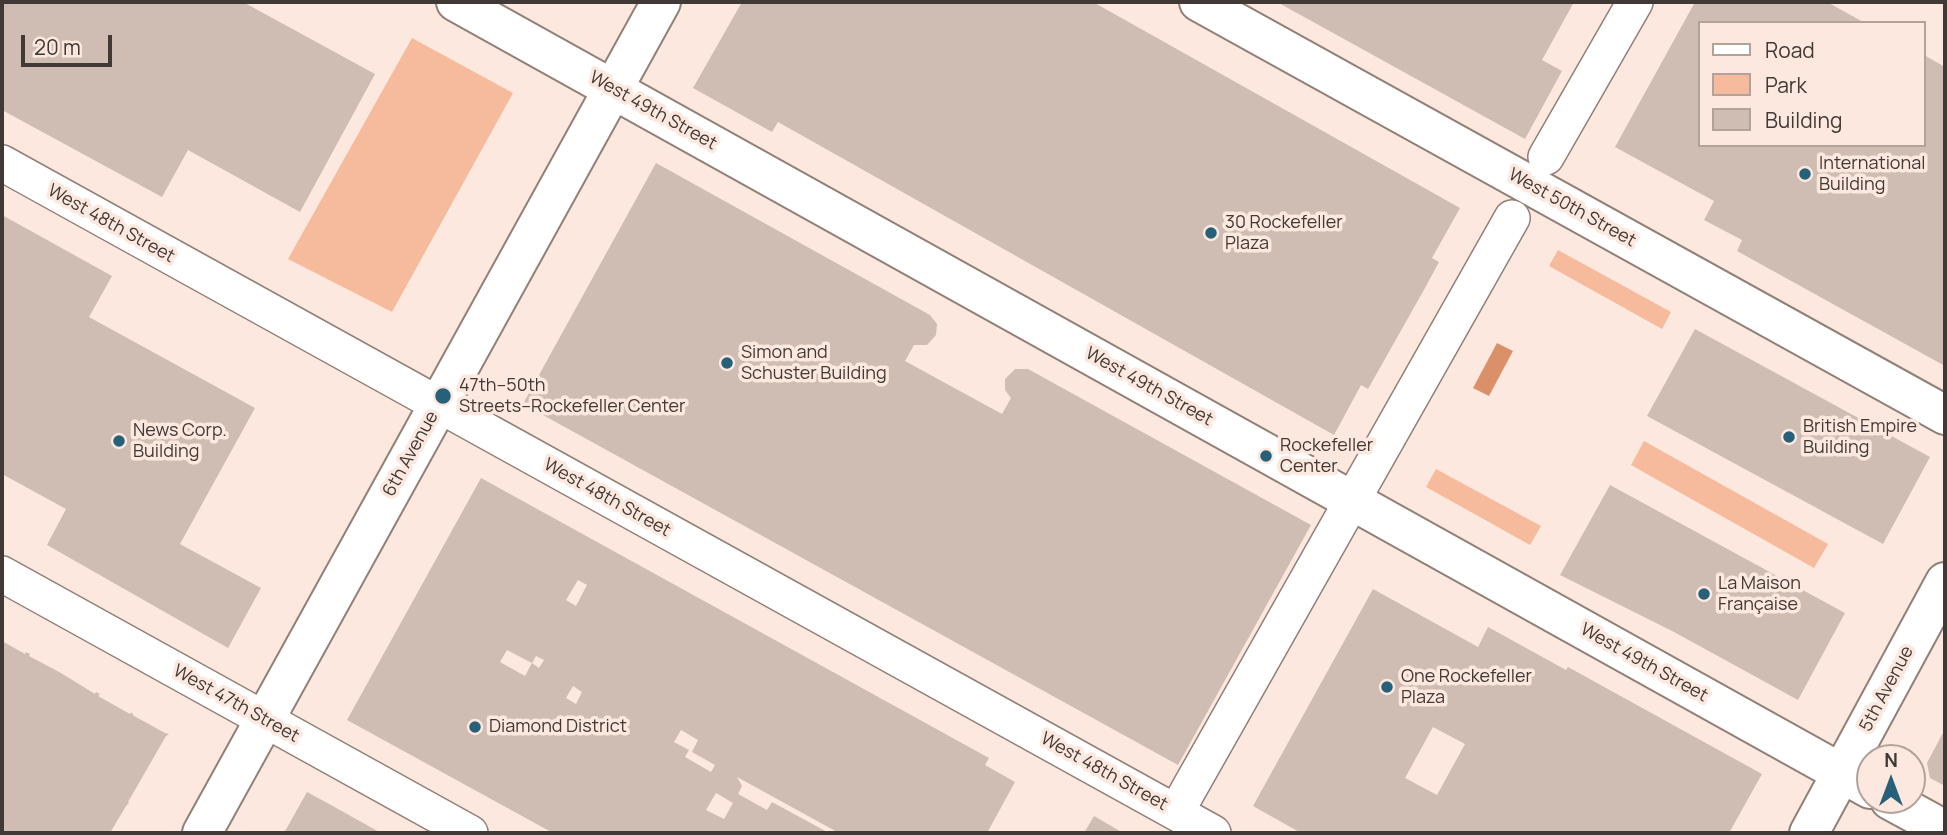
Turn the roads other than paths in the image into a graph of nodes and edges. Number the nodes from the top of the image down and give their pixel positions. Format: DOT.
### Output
graph roads {
  1 [pos="456,2"];
  2 [pos="662,2"];
  3 [pos="1199,2"];
  4 [pos="1635,2"];
  5 [pos="613,89"];
  6 [pos="1546,157"];
  7 [pos="2,163"];
  8 [pos="1512,218"];
  9 [pos="438,405"];
  10 [pos="1945,415"];
  11 [pos="1353,501"];
  12 [pos="2,574"];
  13 [pos="1945,582"];
  14 [pos="264,720"];
  15 [pos="1873,744"];
  16 [pos="1856,781"];
  17 [pos="1176,813"];
  18 [pos="1916,814"];
  19 [pos="1945,830"];
  20 [pos="202,833"];
  21 [pos="470,833"];
  22 [pos="1213,833"];
  23 [pos="1809,833"];
  1 -- 5 [label="main road, West 49th Street"];
  2 -- 5 [label="main road, 6th Avenue"];
  3 -- 10 [label="main road, West 50th Street"];
  4 -- 6 [label="street"];
  5 -- 9 [label="main road, 6th Avenue"];
  5 -- 11 [label="main road, West 49th Street"];
  7 -- 9 [label="street, West 48th Street"];
  8 -- 11 [label="street"];
  9 -- 14 [label="main road, 6th Avenue"];
  9 -- 17 [label="street, West 48th Street"];
  11 -- 16 [label="main road, West 49th Street"];
  11 -- 17 [label="street"];
  12 -- 14 [label="street, West 47th Street"];
  13 -- 15 [label="main road, 5th Avenue"];
  14 -- 20 [label="main road, 6th Avenue"];
  14 -- 21 [label="street, West 47th Street"];
  16 -- 23 [label="main road, 5th Avenue"];
  17 -- 22 [label="street, West 48th Street"];
  18 -- 19 [label="main road"];
}
